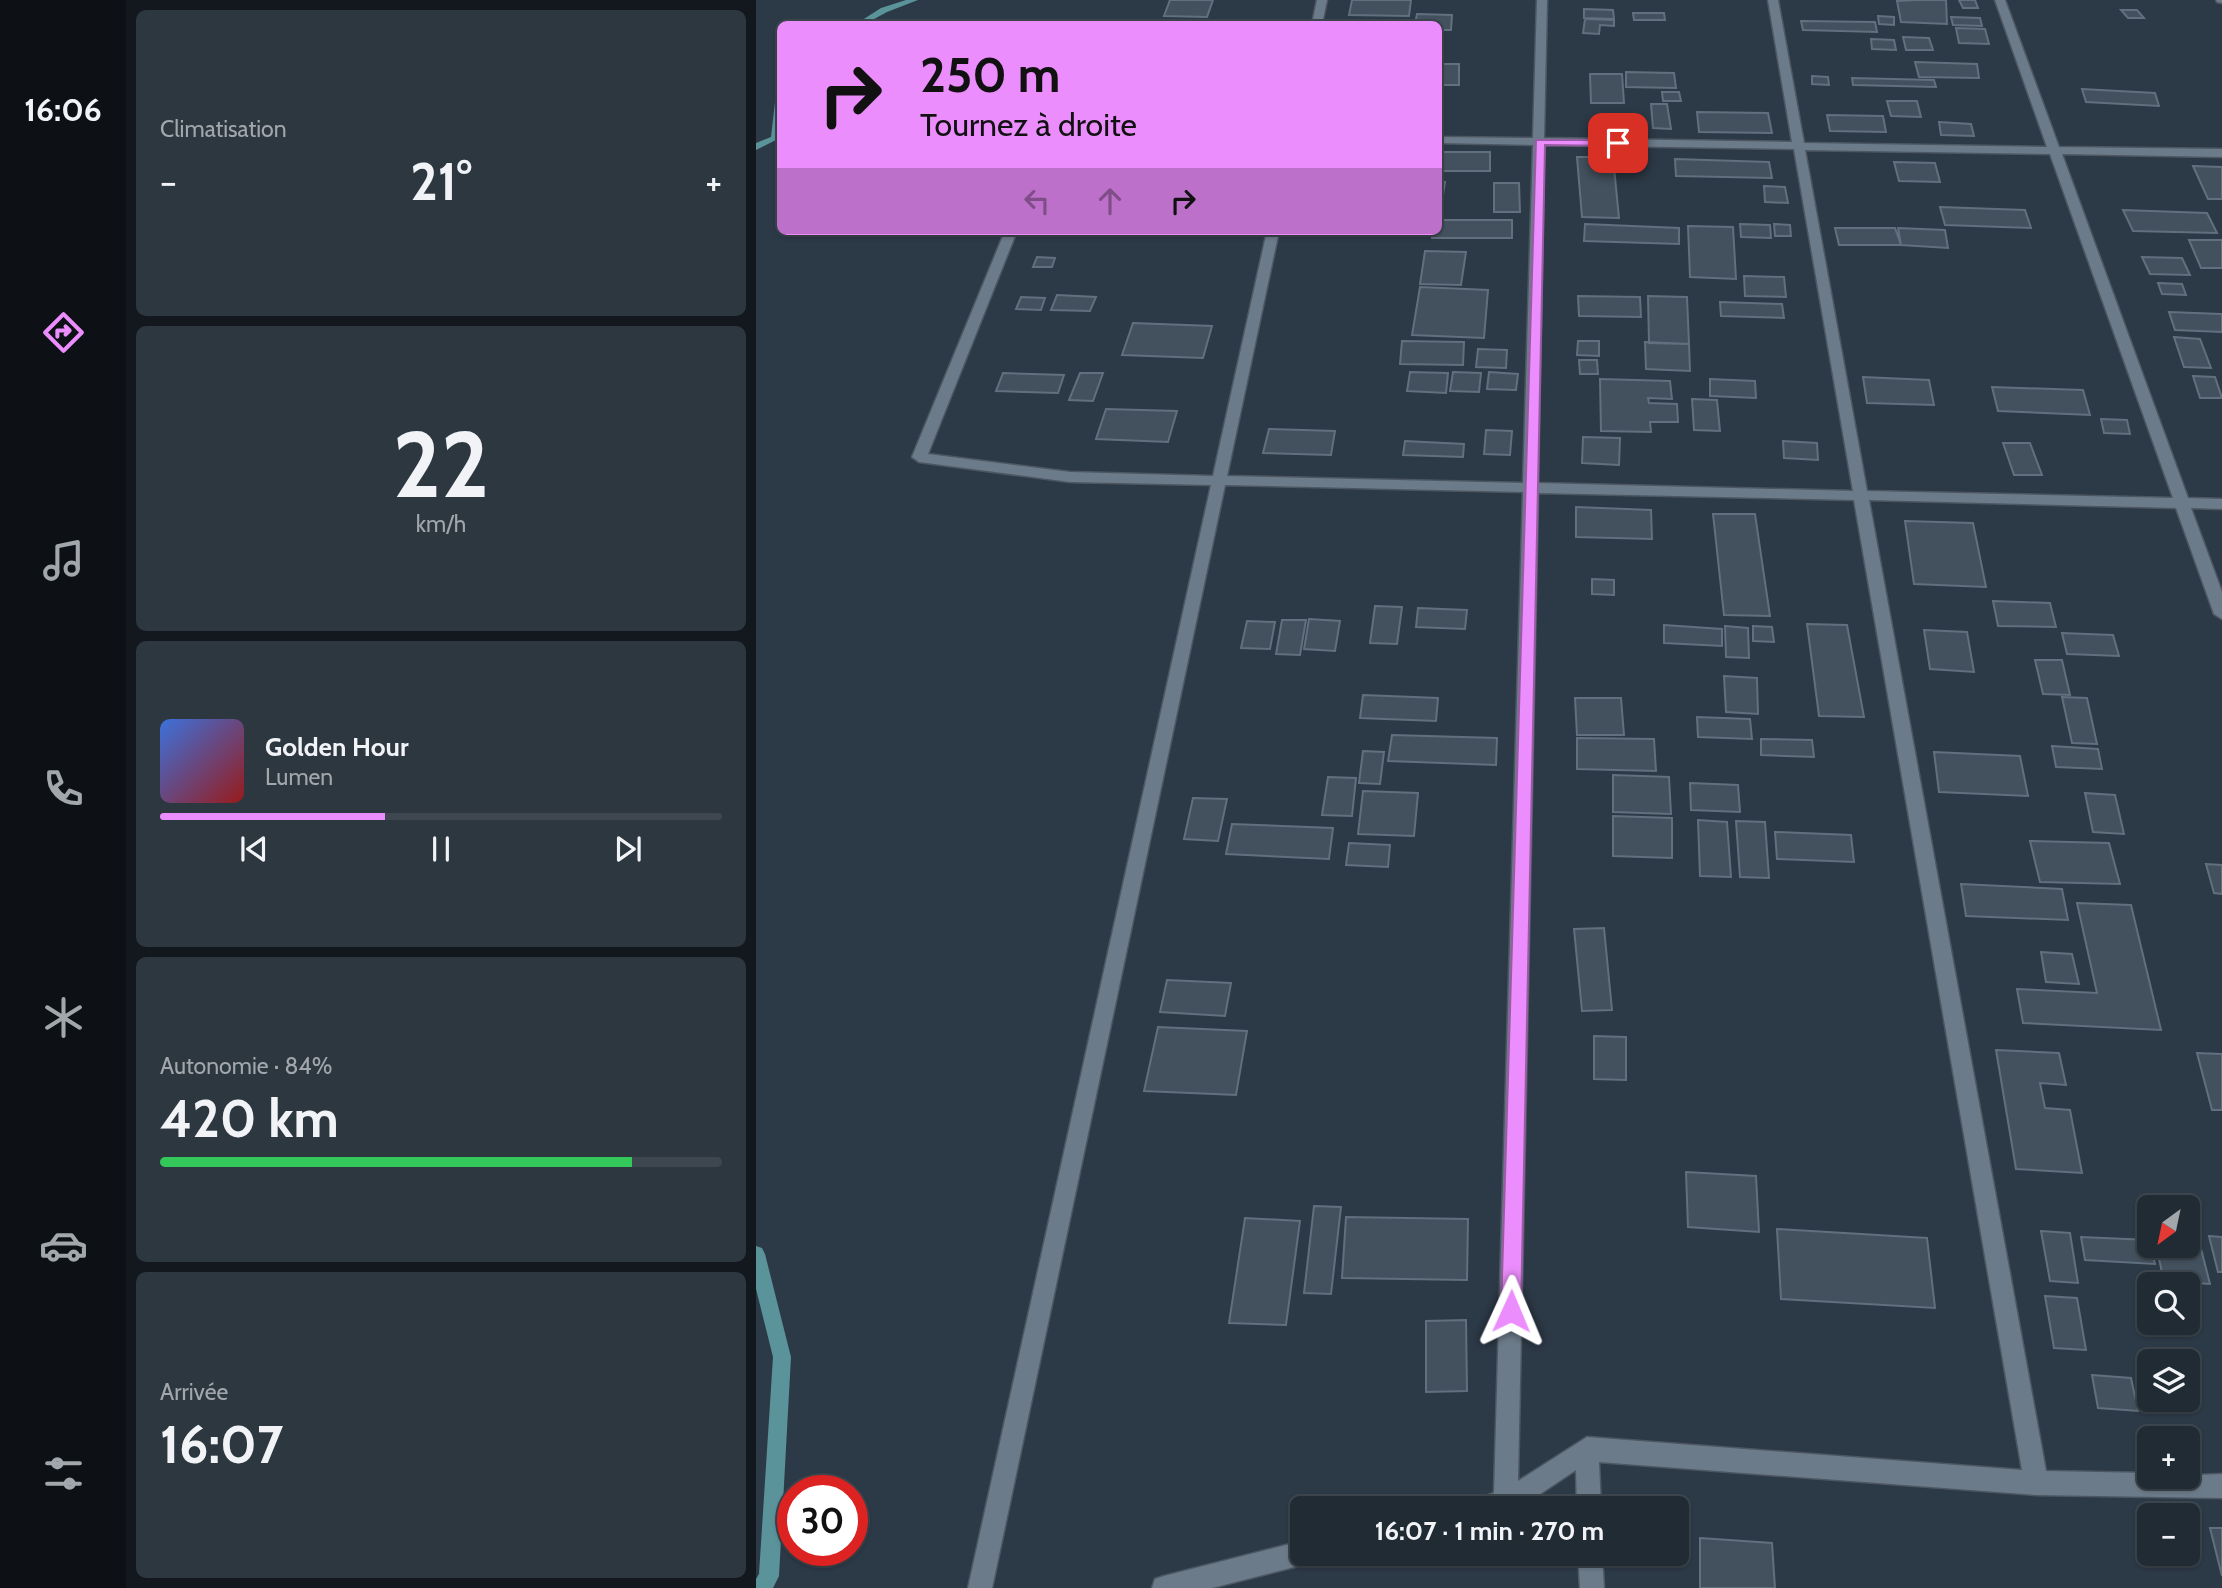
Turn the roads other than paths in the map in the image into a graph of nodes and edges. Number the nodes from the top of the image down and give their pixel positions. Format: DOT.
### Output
graph roads {
  1 [pos="1322,0"];
  2 [pos="1542,0"];
  3 [pos="1773,0"];
  4 [pos="2000,0"];
  5 [pos="1318,21"];
  6 [pos="1442,140"];
  7 [pos="1539,142"];
  8 [pos="1800,146"];
  9 [pos="2055,150"];
  10 [pos="2222,153"];
  11 [pos="1009,235"];
  12 [pos="1272,235"];
  13 [pos="1219,481"];
  14 [pos="1531,488"];
  15 [pos="1862,496"];
  16 [pos="2182,504"];
  17 [pos="2222,505"];
  18 [pos="2222,614"];
  19 [pos="1587,1449"];
  20 [pos="2036,1483"];
  21 [pos="2222,1486"];
  22 [pos="1506,1496"];
  23 [pos="1516,1496"];
  24 [pos="1589,1496"];
  25 [pos="1290,1556"];
  26 [pos="1590,1566"];
  27 [pos="980,1588"];
  28 [pos="1164,1588"];
  29 [pos="1591,1588"];
  1 -- 5 [label="street"];
  2 -- 7 [label="street"];
  3 -- 8 [label="street"];
  4 -- 9 [label="street"];
  6 -- 7 [label="street"];
  7 -- 8 [label="street"];
  7 -- 14 [label="street"];
  8 -- 9 [label="street"];
  8 -- 15 [label="street"];
  9 -- 10 [label="street"];
  9 -- 16 [label="street"];
  11 -- 13 [label="street"];
  12 -- 13 [label="street"];
  13 -- 14 [label="street"];
  13 -- 27 [label="street"];
  14 -- 15 [label="street"];
  14 -- 22 [label="street"];
  15 -- 16 [label="street"];
  15 -- 20 [label="street"];
  16 -- 17 [label="street"];
  16 -- 18 [label="street"];
  19 -- 20 [label="street"];
  19 -- 23 [label="street"];
  19 -- 24 [label="street"];
  20 -- 21 [label="street"];
  25 -- 28 [label="street"];
  26 -- 29 [label="street"];
}
